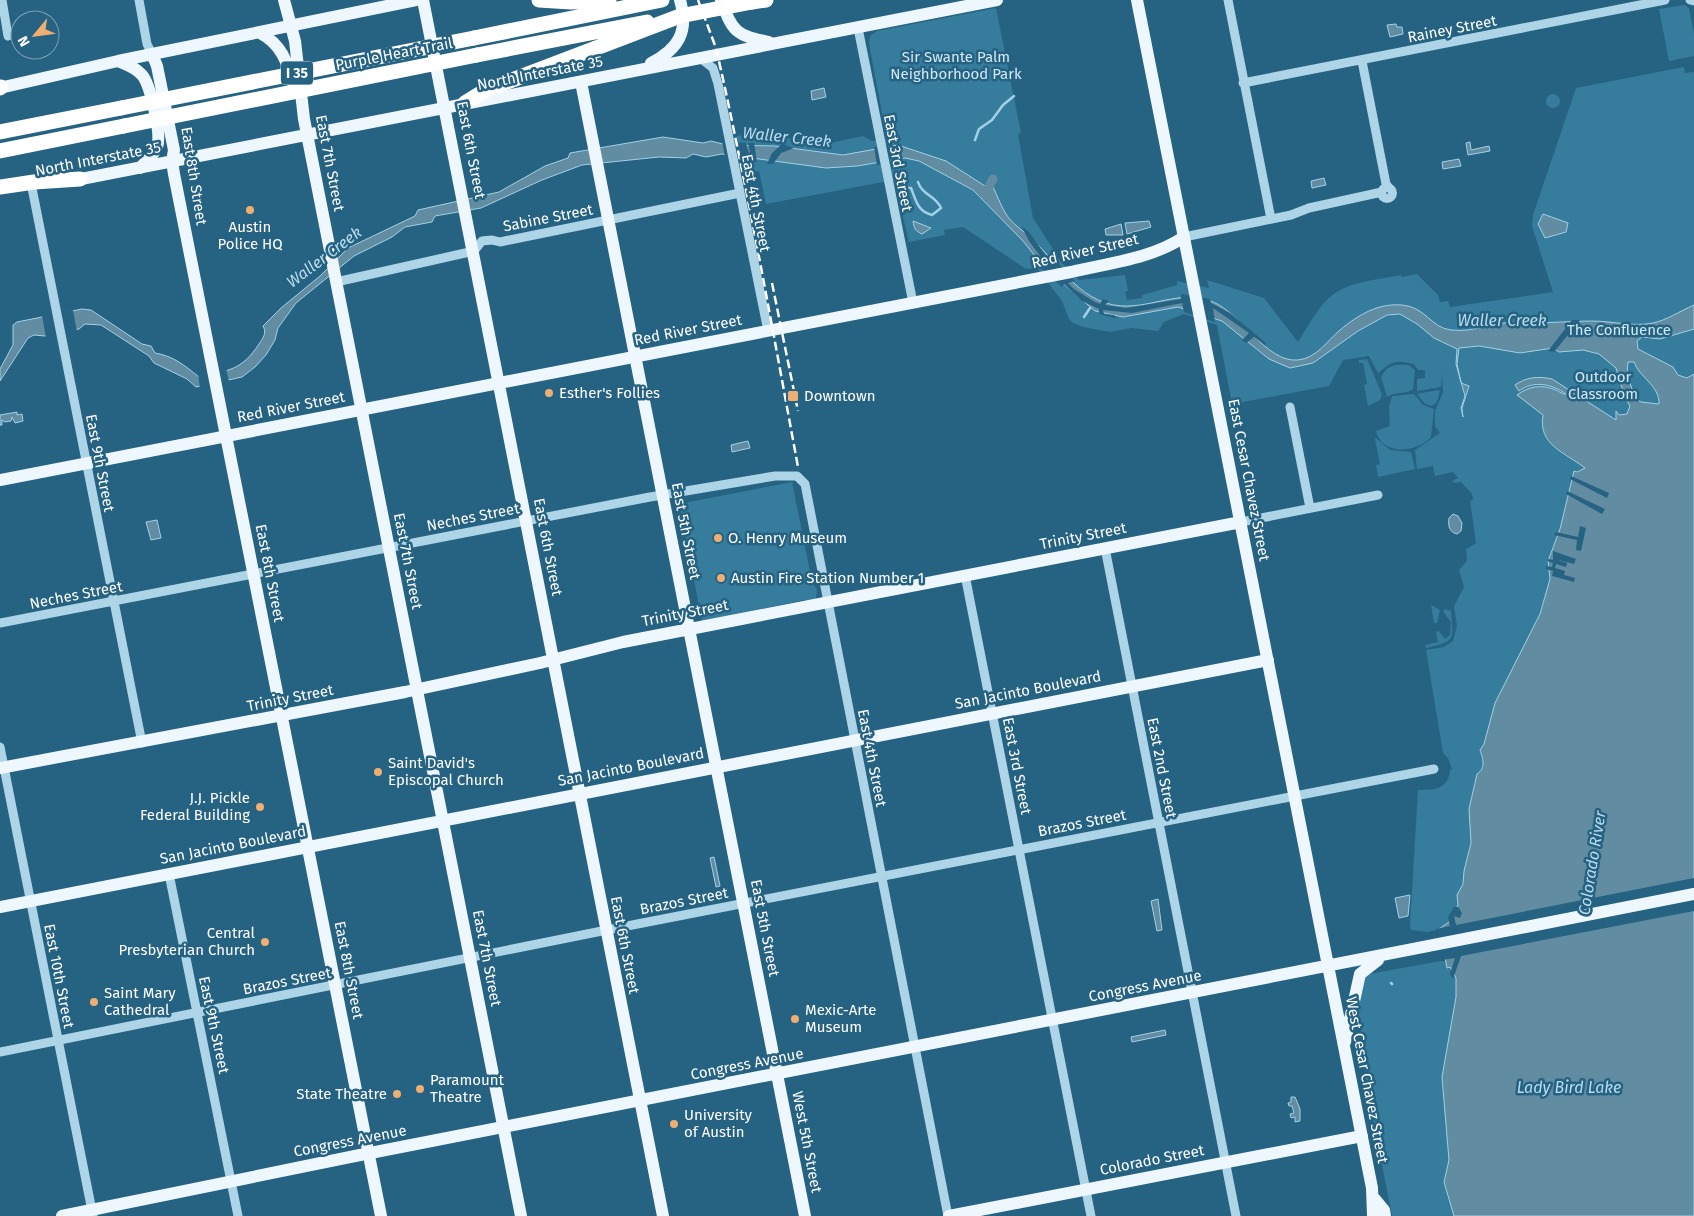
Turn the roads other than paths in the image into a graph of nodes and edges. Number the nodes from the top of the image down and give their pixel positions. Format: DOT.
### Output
graph roads {
  1 [pos="2,0"];
  2 [pos="139,0"];
  3 [pos="284,0"];
  4 [pos="416,0"];
  5 [pos="424,0"];
  6 [pos="538,0"];
  7 [pos="609,0"];
  8 [pos="662,0"];
  9 [pos="680,0"];
  10 [pos="721,0"];
  11 [pos="997,0"];
  12 [pos="1137,0"];
  13 [pos="1228,0"];
  14 [pos="1666,0"];
  15 [pos="1690,0"];
  16 [pos="759,1"];
  17 [pos="1694,1"];
  18 [pos="645,26"];
  19 [pos="291,27"];
  20 [pos="858,28"];
  21 [pos="260,33"];
  22 [pos="8,36"];
  23 [pos="776,44"];
  24 [pos="152,54"];
  25 [pos="700,58"];
  26 [pos="118,61"];
  27 [pos="1362,61"];
  28 [pos="635,71"];
  29 [pos="581,82"];
  30 [pos="1243,83"];
  31 [pos="0,88"];
  32 [pos="465,104"];
  33 [pos="446,108"];
  34 [pos="304,119"];
  35 [pos="0,132"];
  36 [pos="307,135"];
  37 [pos="0,150"];
  38 [pos="172,161"];
  39 [pos="140,168"];
  40 [pos="80,179"];
  41 [pos="0,187"];
  42 [pos="32,188"];
  43 [pos="740,193"];
  44 [pos="0,195"];
  45 [pos="1270,219"];
  46 [pos="608,220"];
  47 [pos="1184,237"];
  48 [pos="474,251"];
  49 [pos="336,282"];
  50 [pos="912,303"];
  51 [pos="768,331"];
  52 [pos="635,357"];
  53 [pos="500,383"];
  54 [pos="1290,407"];
  55 [pos="362,410"];
  56 [pos="226,436"];
  57 [pos="86,464"];
  58 [pos="797,476"];
  59 [pos="0,480"];
  60 [pos="663,495"];
  61 [pos="1378,495"];
  62 [pos="1310,508"];
  63 [pos="526,521"];
  64 [pos="1240,522"];
  65 [pos="389,548"];
  66 [pos="1104,548"];
  67 [pos="254,574"];
  68 [pos="965,575"];
  69 [pos="114,601"];
  70 [pos="827,602"];
  71 [pos="0,623"];
  72 [pos="689,629"];
  73 [pos="553,659"];
  74 [pos="1268,660"];
  75 [pos="1132,686"];
  76 [pos="417,688"];
  77 [pos="992,714"];
  78 [pos="282,716"];
  79 [pos="854,740"];
  80 [pos="142,742"];
  81 [pos="0,747"];
  82 [pos="716,767"];
  83 [pos="2,768"];
  84 [pos="1434,769"];
  85 [pos="579,794"];
  86 [pos="1295,796"];
  87 [pos="443,820"];
  88 [pos="1159,822"];
  89 [pos="308,847"];
  90 [pos="1019,850"];
  91 [pos="169,874"];
  92 [pos="881,876"];
  93 [pos="1694,894"];
  94 [pos="30,901"];
  95 [pos="743,903"];
  96 [pos="0,907"];
  97 [pos="606,930"];
  98 [pos="1389,954"];
  99 [pos="470,958"];
  100 [pos="1329,967"];
  101 [pos="335,986"];
  102 [pos="1193,994"];
  103 [pos="198,1013"];
  104 [pos="1052,1021"];
  105 [pos="58,1042"];
  106 [pos="1344,1046"];
  107 [pos="915,1048"];
  108 [pos="0,1052"];
  109 [pos="777,1074"];
  110 [pos="640,1101"];
  111 [pos="504,1128"];
  112 [pos="1362,1136"];
  113 [pos="368,1154"];
  114 [pos="1226,1162"];
  115 [pos="231,1181"];
  116 [pos="1086,1189"];
  117 [pos="1374,1198"];
  118 [pos="92,1213"];
  119 [pos="62,1216"];
  120 [pos="238,1216"];
  121 [pos="380,1216"];
  122 [pos="521,1216"];
  123 [pos="663,1216"];
  124 [pos="805,1216"];
  125 [pos="949,1216"];
  126 [pos="1091,1216"];
  127 [pos="1236,1216"];
  128 [pos="1373,1216"];
  129 [pos="1385,1216"];
  1 -- 22 [label="street"];
  2 -- 24 [label="street, East 8th Street"];
  3 -- 19 [label="main road, East 7th Street"];
  4 -- 19 [label="main road"];
  5 -- 33 [label="main road, East 6th Street"];
  6 -- 7 [label="highway"];
  8 -- 35 [label="highway, Purple Heart Trail / I 35, bridge"];
  9 -- 28 [label="main road"];
  10 -- 23 [label="main road"];
  11 -- 20 [label="main road, North Interstate 35"];
  12 -- 47 [label="main road, East Cesar Chavez Street"];
  13 -- 30 [label="street"];
  14 -- 27 [label="street, Rainey Street"];
  15 -- 17 [label="street"];
  16 -- 18 [label="highway, bridge"];
  18 -- 32 [label="highway"];
  18 -- 37 [label="highway, Purple Heart Trail / I 35, bridge"];
  19 -- 21 [label="main road"];
  19 -- 34 [label="main road, East 7th Street"];
  20 -- 23 [label="main road, North Interstate 35"];
  20 -- 50 [label="street, East 3rd Street"];
  21 -- 24 [label="main road"];
  21 -- 34 [label="main road"];
  23 -- 25 [label="main road, North Interstate 35"];
  24 -- 26 [label="main road"];
  24 -- 38 [label="main road, East 8th Street"];
  25 -- 28 [label="main road, North Interstate 35"];
  25 -- 43 [label="street, East 4th Street"];
  26 -- 31 [label="main road"];
  26 -- 39 [label="main road"];
  27 -- 30 [label="street, Rainey Street"];
  27 -- 45 [label="street, Red River Street"];
  28 -- 29 [label="main road, North Interstate 35"];
  29 -- 32 [label="main road, North Interstate 35"];
  29 -- 46 [label="main road, East 5th Street"];
  30 -- 45 [label="street"];
  32 -- 33 [label="main road, North Interstate 35"];
  33 -- 36 [label="main road, North Interstate 35"];
  33 -- 48 [label="main road, East 6th Street"];
  34 -- 36 [label="main road, East 7th Street"];
  36 -- 38 [label="main road, North Interstate 35"];
  36 -- 49 [label="main road, East 7th Street"];
  38 -- 39 [label="main road, North Interstate 35"];
  38 -- 56 [label="main road, East 8th Street"];
  39 -- 40 [label="main road, North Interstate 35"];
  40 -- 41 [label="highway"];
  40 -- 42 [label="main road, North Interstate 35"];
  42 -- 44 [label="main road, North Interstate 35"];
  42 -- 57 [label="street, East 9th Street"];
  43 -- 46 [label="street, Sabine Street"];
  43 -- 51 [label="street, East 4th Street"];
  45 -- 47 [label="street, Red River Street"];
  46 -- 48 [label="street, Sabine Street"];
  46 -- 52 [label="main road, East 5th Street"];
  47 -- 50 [label="main road, Red River Street"];
  47 -- 64 [label="main road, East Cesar Chavez Street"];
  48 -- 49 [label="street, Sabine Street"];
  48 -- 53 [label="main road, East 6th Street"];
  49 -- 55 [label="main road, East 7th Street"];
  50 -- 51 [label="main road, Red River Street"];
  51 -- 52 [label="main road, Red River Street"];
  52 -- 53 [label="main road, Red River Street"];
  52 -- 60 [label="main road, East 5th Street"];
  53 -- 55 [label="main road, Red River Street"];
  53 -- 63 [label="main road, East 6th Street"];
  54 -- 62 [label="street"];
  55 -- 56 [label="main road, Red River Street"];
  55 -- 65 [label="main road, East 7th Street"];
  56 -- 57 [label="main road, Red River Street"];
  56 -- 67 [label="main road, East 8th Street"];
  57 -- 59 [label="main road, Red River Street"];
  57 -- 69 [label="street, East 9th Street"];
  58 -- 60 [label="street, Neches Street"];
  58 -- 70 [label="street, East 4th Street"];
  60 -- 63 [label="street, Neches Street"];
  60 -- 72 [label="main road, East 5th Street"];
  61 -- 62 [label="street, Trinity Street"];
  62 -- 64 [label="street, Trinity Street"];
  63 -- 65 [label="street, Neches Street"];
  63 -- 73 [label="main road, East 6th Street"];
  64 -- 66 [label="main road, Trinity Street"];
  64 -- 74 [label="main road, East Cesar Chavez Street"];
  65 -- 67 [label="street, Neches Street"];
  65 -- 76 [label="main road, East 7th Street"];
  66 -- 68 [label="main road, Trinity Street"];
  66 -- 75 [label="street, East 2nd Street"];
  67 -- 69 [label="street, Neches Street"];
  67 -- 78 [label="main road, East 8th Street"];
  68 -- 70 [label="main road, Trinity Street"];
  68 -- 77 [label="street, East 3rd Street"];
  69 -- 71 [label="street, Neches Street"];
  69 -- 80 [label="street, East 9th Street"];
  70 -- 72 [label="main road, Trinity Street"];
  70 -- 79 [label="street, East 4th Street"];
  72 -- 73 [label="main road, Trinity Street"];
  72 -- 82 [label="main road, East 5th Street"];
  73 -- 76 [label="main road, Trinity Street"];
  73 -- 85 [label="main road, East 6th Street"];
  74 -- 75 [label="main road, San Jacinto Boulevard"];
  74 -- 86 [label="main road, East Cesar Chavez Street"];
  75 -- 77 [label="main road, San Jacinto Boulevard"];
  75 -- 88 [label="street, East 2nd Street"];
  76 -- 78 [label="main road, Trinity Street"];
  76 -- 87 [label="main road, East 7th Street"];
  77 -- 79 [label="main road, San Jacinto Boulevard"];
  77 -- 90 [label="street, East 3rd Street"];
  78 -- 80 [label="main road, Trinity Street"];
  78 -- 89 [label="main road, East 8th Street"];
  79 -- 82 [label="main road, San Jacinto Boulevard"];
  79 -- 92 [label="street, East 4th Street"];
  80 -- 83 [label="main road, Trinity Street"];
  81 -- 83 [label="street, East 10th Street"];
  82 -- 85 [label="main road, San Jacinto Boulevard"];
  82 -- 95 [label="main road, East 5th Street"];
  83 -- 94 [label="street, East 10th Street"];
  84 -- 86 [label="street, Brazos Street"];
  85 -- 87 [label="main road, San Jacinto Boulevard"];
  85 -- 97 [label="main road, East 6th Street"];
  86 -- 88 [label="street, Brazos Street"];
  86 -- 100 [label="main road, East Cesar Chavez Street"];
  87 -- 89 [label="main road, San Jacinto Boulevard"];
  87 -- 99 [label="main road, East 7th Street"];
  88 -- 90 [label="street, Brazos Street"];
  88 -- 102 [label="street, East 2nd Street"];
  89 -- 91 [label="main road, San Jacinto Boulevard"];
  89 -- 101 [label="main road, East 8th Street"];
  90 -- 92 [label="street, Brazos Street"];
  90 -- 104 [label="street, East 3rd Street"];
  91 -- 94 [label="main road, San Jacinto Boulevard"];
  91 -- 103 [label="street, East 9th Street"];
  92 -- 95 [label="street, Brazos Street"];
  92 -- 107 [label="street, East 4th Street"];
  93 -- 98 [label="main road, Congress Avenue"];
  94 -- 96 [label="main road, San Jacinto Boulevard"];
  94 -- 105 [label="street, East 10th Street"];
  95 -- 97 [label="street, Brazos Street"];
  95 -- 109 [label="main road, East 5th Street"];
  97 -- 99 [label="street, Brazos Street"];
  97 -- 110 [label="main road, East 6th Street"];
  98 -- 100 [label="main road, Congress Avenue"];
  98 -- 106 [label="main road"];
  99 -- 101 [label="street, Brazos Street"];
  99 -- 111 [label="main road, East 7th Street"];
  100 -- 102 [label="main road, Congress Avenue"];
  100 -- 106 [label="main road, West Cesar Chavez Street"];
  101 -- 103 [label="street, Brazos Street"];
  101 -- 113 [label="main road, East 8th Street"];
  102 -- 104 [label="main road, Congress Avenue"];
  102 -- 114 [label="street, East 2nd Street"];
  103 -- 105 [label="street, Brazos Street"];
  103 -- 115 [label="street, East 9th Street"];
  104 -- 107 [label="main road, Congress Avenue"];
  104 -- 116 [label="street, East 3rd Street"];
  105 -- 108 [label="street, Brazos Street"];
  105 -- 118 [label="street, East 10th Street"];
  106 -- 112 [label="main road, West Cesar Chavez Street"];
  107 -- 109 [label="main road, Congress Avenue"];
  107 -- 125 [label="street, East 4th Street"];
  109 -- 110 [label="main road, Congress Avenue"];
  109 -- 124 [label="main road, West 5th Street"];
  110 -- 111 [label="main road, Congress Avenue"];
  110 -- 123 [label="main road, East 6th Street"];
  111 -- 113 [label="main road, Congress Avenue"];
  111 -- 122 [label="main road, East 7th Street"];
  112 -- 114 [label="main road, Colorado Street"];
  112 -- 117 [label="main road, West Cesar Chavez Street"];
  113 -- 115 [label="main road, Congress Avenue"];
  113 -- 121 [label="main road, East 8th Street"];
  114 -- 116 [label="main road, Colorado Street"];
  114 -- 127 [label="street, East 2nd Street"];
  115 -- 118 [label="main road, Congress Avenue"];
  115 -- 120 [label="street, East 9th Street"];
  116 -- 125 [label="main road, Colorado Street"];
  116 -- 126 [label="street, East 3rd Street"];
  117 -- 128 [label="main road, West Cesar Chavez Street"];
  117 -- 129 [label="main road, West Cesar Chavez Street"];
  118 -- 119 [label="main road, Congress Avenue"];
}
